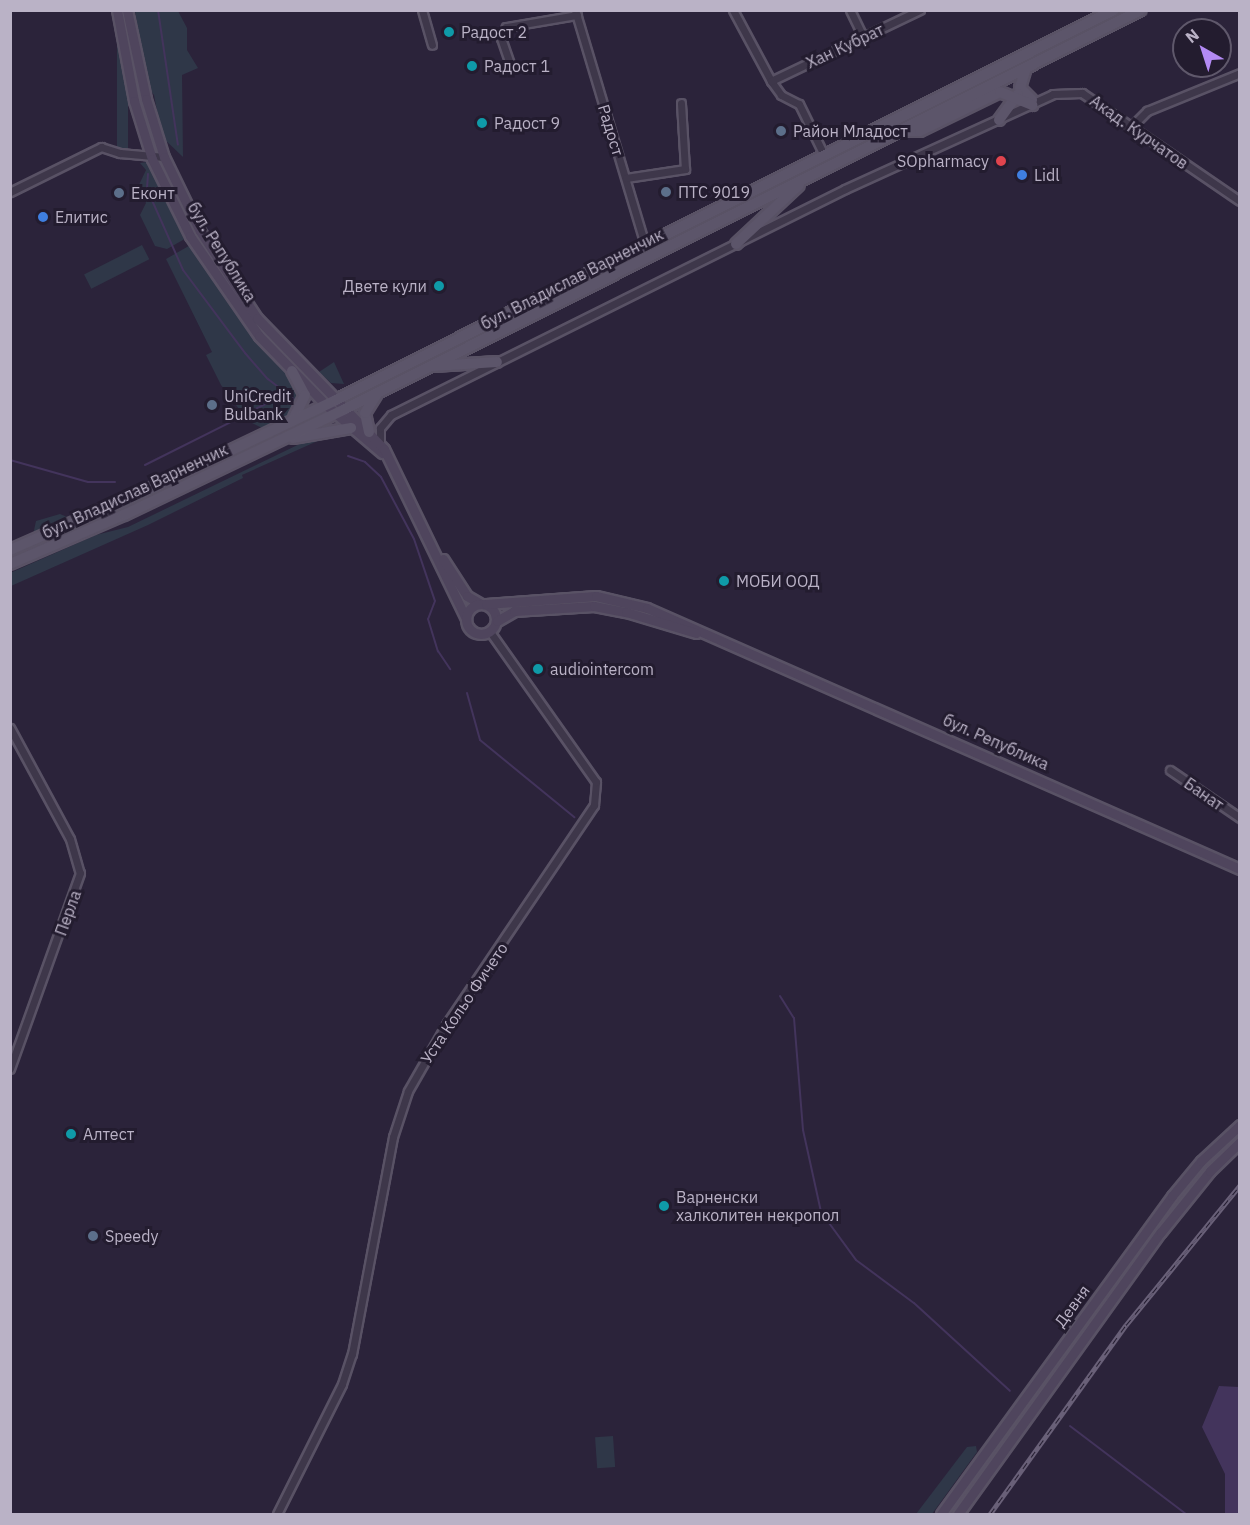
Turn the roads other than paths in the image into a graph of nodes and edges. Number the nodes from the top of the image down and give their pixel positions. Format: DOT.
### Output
graph roads {
  1 [pos="117,10"];
  2 [pos="127,10"];
  3 [pos="422,10"];
  4 [pos="733,10"];
  5 [pos="850,10"];
  6 [pos="920,10"];
  7 [pos="1114,10"];
  8 [pos="1141,10"];
  9 [pos="576,13"];
  10 [pos="863,38"];
  11 [pos="432,45"];
  12 [pos="510,64"];
  13 [pos="1026,68"];
  14 [pos="1239,73"];
  15 [pos="771,81"];
  16 [pos="1018,94"];
  17 [pos="681,103"];
  18 [pos="1035,103"];
  19 [pos="999,120"];
  20 [pos="1131,127"];
  21 [pos="901,131"];
  22 [pos="824,155"];
  23 [pos="164,158"];
  24 [pos="152,159"];
  25 [pos="626,178"];
  26 [pos="804,179"];
  27 [pos="10,192"];
  28 [pos="1239,201"];
  29 [pos="736,244"];
  30 [pos="645,245"];
  31 [pos="497,362"];
  32 [pos="430,366"];
  33 [pos="292,371"];
  34 [pos="378,392"];
  35 [pos="331,402"];
  36 [pos="340,411"];
  37 [pos="293,419"];
  38 [pos="351,428"];
  39 [pos="369,432"];
  40 [pos="380,443"];
  41 [pos="270,444"];
  42 [pos="388,458"];
  43 [pos="432,545"];
  44 [pos="10,550"];
  45 [pos="10,564"];
  46 [pos="484,604"];
  47 [pos="466,619"];
  48 [pos="497,621"];
  49 [pos="489,632"];
  50 [pos="738,647"];
  51 [pos="10,728"];
  52 [pos="1170,770"];
  53 [pos="1239,818"];
  54 [pos="1239,869"];
  55 [pos="10,1069"];
  56 [pos="1239,1125"];
  57 [pos="1239,1142"];
  58 [pos="277,1515"];
  59 [pos="941,1515"];
  60 [pos="958,1515"];
  1 -- 24 [label="street, бул. Република"];
  2 -- 23 [label="street, бул. Република"];
  3 -- 11 [label="street"];
  4 -- 15 [label="street"];
  5 -- 10 [label="street"];
  6 -- 10 [label="street, Хан Кубрат"];
  7 -- 22 [label="main road, бул. Владислав Варненчик"];
  8 -- 13 [label="main road, бул. Владислав Варненчик"];
  9 -- 12 [label="street, Радост"];
  9 -- 25 [label="street, Радост"];
  10 -- 15 [label="street, Хан Кубрат"];
  13 -- 16 [label="main road"];
  13 -- 21 [label="main road, бул. Владислав Варненчик"];
  14 -- 20 [label="street"];
  15 -- 22 [label="street"];
  16 -- 18 [label="main road"];
  16 -- 19 [label="main road"];
  16 -- 21 [label="main road"];
  17 -- 25 [label="street"];
  18 -- 19 [label="street, Акад. Курчатов"];
  18 -- 20 [label="street, Акад. Курчатов"];
  19 -- 29 [label="street, Акад. Курчатов"];
  20 -- 28 [label="street, Акад. Курчатов"];
  21 -- 26 [label="main road, бул. Владислав Варненчик"];
  22 -- 30 [label="main road, бул. Владислав Варненчик"];
  23 -- 24 [label="street"];
  23 -- 35 [label="street, бул. Република"];
  24 -- 27 [label="street"];
  24 -- 33 [label="street, бул. Република"];
  25 -- 30 [label="street, Радост"];
  26 -- 29 [label="main road"];
  26 -- 32 [label="main road, бул. Владислав Варненчик"];
  29 -- 31 [label="street, Акад. Курчатов"];
  30 -- 35 [label="main road, бул. Владислав Варненчик"];
  31 -- 32 [label="main road"];
  31 -- 40 [label="street, Акад. Курчатов"];
  32 -- 34 [label="main road, бул. Владислав Варненчик"];
  33 -- 35 [label="street, бул. Република"];
  33 -- 37 [label="main road"];
  34 -- 36 [label="main road, бул. Владислав Варненчик"];
  34 -- 39 [label="main road"];
  35 -- 36 [label="street, бул. Република"];
  35 -- 37 [label="main road, бул. Владислав Варненчик"];
  36 -- 38 [label="street, бул. Република"];
  36 -- 39 [label="street, бул. Република"];
  36 -- 41 [label="main road, бул. Владислав Варненчик"];
  37 -- 44 [label="main road, бул. Владислав Варненчик"];
  38 -- 41 [label="main road"];
  38 -- 42 [label="street, бул. Република"];
  39 -- 40 [label="street, бул. Република"];
  40 -- 42 [label="street, бул. Република"];
  41 -- 45 [label="main road, бул. Владислав Варненчик"];
  42 -- 43 [label="street, бул. Република"];
  43 -- 46 [label="street, бул. Република"];
  43 -- 47 [label="street, бул. Република"];
  46 -- 47 [label="street"];
  46 -- 48 [label="street, бул. Република"];
  46 -- 50 [label="street, бул. Република"];
  47 -- 49 [label="street"];
  48 -- 49 [label="street"];
  48 -- 50 [label="street, бул. Република"];
  49 -- 58 [label="street, Уста Кольо Фичето"];
  50 -- 54 [label="street, бул. Република"];
  51 -- 55 [label="street, Перла"];
  52 -- 53 [label="street, Банат"];
  56 -- 59 [label="street, Девня"];
  57 -- 60 [label="street, Девня"];
}
